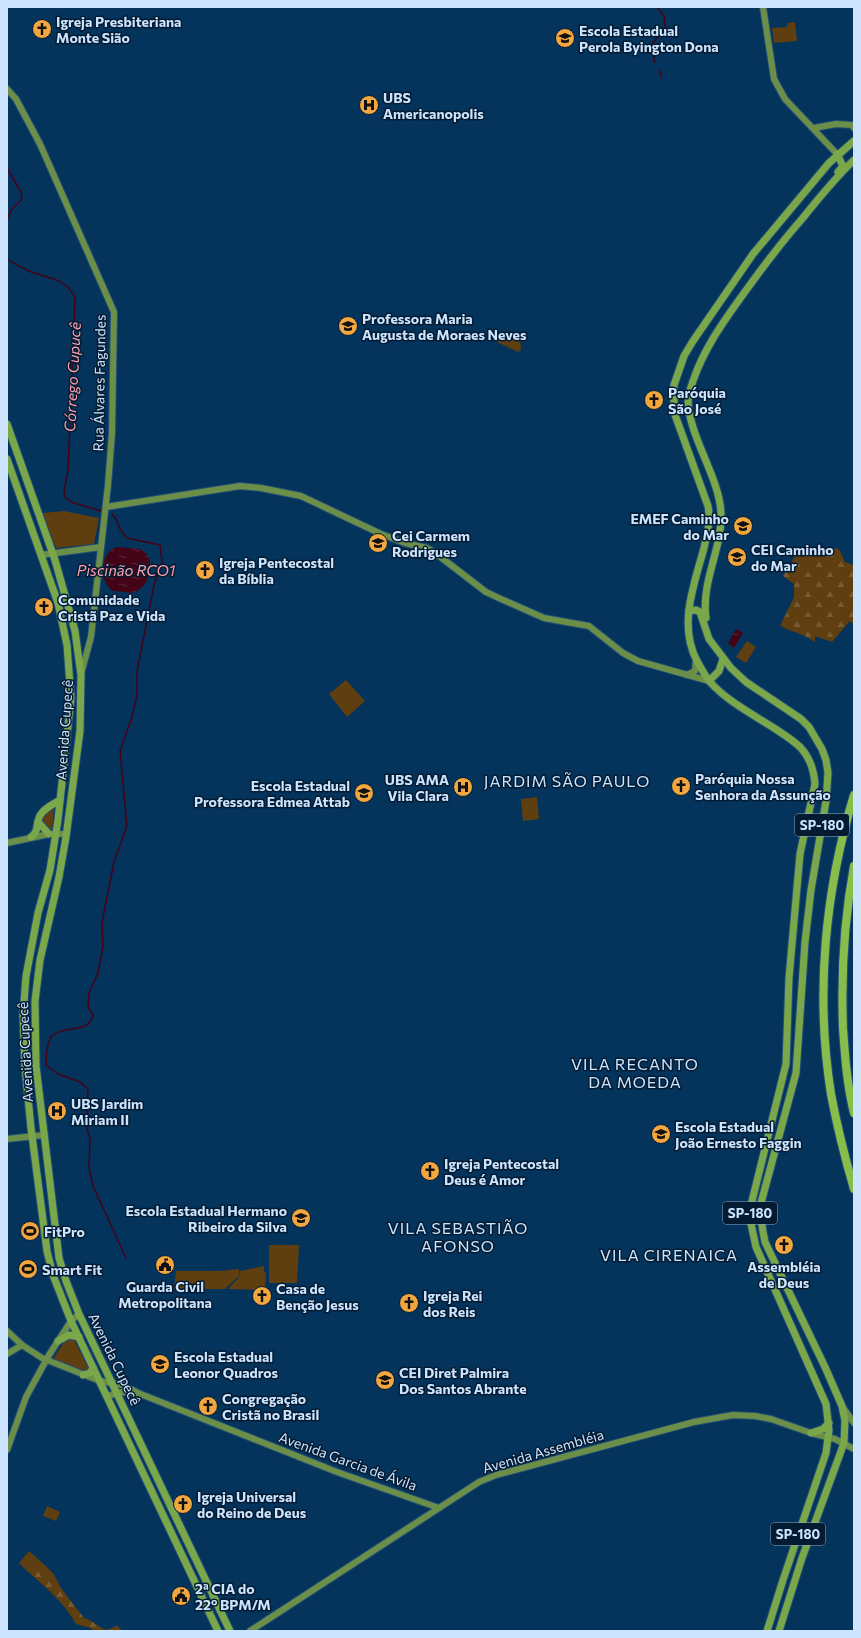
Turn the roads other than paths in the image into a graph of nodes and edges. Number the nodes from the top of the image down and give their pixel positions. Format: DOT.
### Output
graph roads {
  1 [pos="763,7"];
  2 [pos="7,89"];
  3 [pos="827,126"];
  4 [pos="814,128"];
  5 [pos="854,128"];
  6 [pos="822,137"];
  7 [pos="854,141"];
  8 [pos="837,154"];
  9 [pos="854,160"];
  10 [pos="832,183"];
  11 [pos="7,424"];
  12 [pos="7,459"];
  13 [pos="106,507"];
  14 [pos="101,547"];
  15 [pos="52,553"];
  16 [pos="41,555"];
  17 [pos="689,611"];
  18 [pos="715,647"];
  19 [pos="696,659"];
  20 [pos="723,659"];
  21 [pos="81,675"];
  22 [pos="687,675"];
  23 [pos="710,681"];
  24 [pos="854,795"];
  25 [pos="60,800"];
  26 [pos="38,822"];
  27 [pos="53,834"];
  28 [pos="67,834"];
  29 [pos="31,837"];
  30 [pos="7,843"];
  31 [pos="854,866"];
  32 [pos="854,1113"];
  33 [pos="44,1135"];
  34 [pos="32,1136"];
  35 [pos="7,1139"];
  36 [pos="854,1189"];
  37 [pos="79,1314"];
  38 [pos="800,1316"];
  39 [pos="789,1320"];
  40 [pos="71,1321"];
  41 [pos="7,1331"];
  42 [pos="79,1337"];
  43 [pos="58,1341"];
  44 [pos="22,1345"];
  45 [pos="7,1354"];
  46 [pos="46,1360"];
  47 [pos="93,1368"];
  48 [pos="83,1375"];
  49 [pos="100,1381"];
  50 [pos="112,1383"];
  51 [pos="117,1393"];
  52 [pos="138,1393"];
  53 [pos="107,1396"];
  54 [pos="842,1406"];
  55 [pos="853,1420"];
  56 [pos="829,1423"];
  57 [pos="810,1433"];
  58 [pos="829,1437"];
  59 [pos="844,1443"];
  60 [pos="854,1449"];
  61 [pos="7,1450"];
  62 [pos="439,1508"];
  63 [pos="218,1631"];
  64 [pos="230,1631"];
  65 [pos="250,1631"];
  66 [pos="767,1631"];
  67 [pos="779,1631"];
  1 -- 4 [label="street"];
  2 -- 13 [label="street, Rua Álvares Fagundes"];
  3 -- 4 [label="street"];
  3 -- 5 [label="street"];
  3 -- 6 [label="street"];
  4 -- 6 [label="street"];
  6 -- 8 [label="street"];
  7 -- 8 [label="main road"];
  8 -- 10 [label="main road"];
  8 -- 17 [label="main road"];
  9 -- 10 [label="main road"];
  10 -- 18 [label="main road, SP-180"];
  11 -- 15 [label="main road, Avenida Cupecê"];
  12 -- 16 [label="main road, Avenida Cupecê"];
  13 -- 14 [label="street, Rua Álvares Fagundes"];
  13 -- 22 [label="street"];
  14 -- 15 [label="street"];
  14 -- 21 [label="street, Rua Álvares Fagundes"];
  15 -- 16 [label="street"];
  15 -- 21 [label="main road, Avenida Cupecê"];
  16 -- 25 [label="main road, Avenida Cupecê"];
  17 -- 18 [label="main road"];
  17 -- 19 [label="main road"];
  18 -- 20 [label="main road, SP-180"];
  19 -- 22 [label="street"];
  19 -- 23 [label="main road"];
  20 -- 23 [label="main road"];
  20 -- 38 [label="main road, SP-180"];
  21 -- 28 [label="main road, Avenida Cupecê"];
  22 -- 23 [label="street"];
  23 -- 39 [label="main road, SP-180"];
  24 -- 36 [label="highway"];
  25 -- 26 [label="main road"];
  25 -- 27 [label="main road, Avenida Cupecê"];
  26 -- 27 [label="main road"];
  26 -- 29 [label="main road"];
  27 -- 28 [label="street"];
  27 -- 29 [label="street"];
  27 -- 34 [label="main road, Avenida Cupecê"];
  28 -- 33 [label="main road, Avenida Cupecê"];
  29 -- 30 [label="street"];
  31 -- 32 [label="highway"];
  33 -- 34 [label="street"];
  33 -- 37 [label="main road, Avenida Cupecê"];
  34 -- 35 [label="street"];
  34 -- 40 [label="main road, Avenida Cupecê"];
  37 -- 40 [label="street"];
  37 -- 50 [label="main road, Avenida Cupecê"];
  38 -- 39 [label="main road"];
  38 -- 54 [label="main road, SP-180"];
  39 -- 56 [label="main road, SP-180"];
  40 -- 42 [label="main road, Avenida Cupecê"];
  40 -- 43 [label="street"];
  41 -- 44 [label="street, Avenida Garcia de Ávila"];
  42 -- 43 [label="main road"];
  42 -- 47 [label="main road, Avenida Cupecê"];
  43 -- 46 [label="street"];
  44 -- 45 [label="street"];
  44 -- 46 [label="street, Avenida Garcia de Ávila"];
  46 -- 48 [label="street, Avenida Garcia de Ávila"];
  46 -- 61 [label="street"];
  47 -- 48 [label="main road"];
  47 -- 49 [label="main road, Avenida Cupecê"];
  48 -- 49 [label="street, Avenida Garcia de Ávila"];
  49 -- 50 [label="street, Avenida Garcia de Ávila"];
  49 -- 53 [label="main road, Avenida Cupecê"];
  50 -- 51 [label="main road, Avenida Cupecê"];
  50 -- 52 [label="street, Avenida Garcia de Ávila"];
  51 -- 52 [label="street, Avenida Garcia de Ávila"];
  51 -- 53 [label="street, Avenida Garcia de Ávila"];
  51 -- 64 [label="main road, Avenida Cupecê"];
  52 -- 62 [label="street, Avenida Garcia de Ávila"];
  53 -- 63 [label="main road, Avenida Cupecê"];
  54 -- 55 [label="street"];
  54 -- 59 [label="main road, SP-180"];
  56 -- 57 [label="main road"];
  56 -- 58 [label="main road, SP-180"];
  57 -- 58 [label="street, Avenida Assembléia"];
  57 -- 62 [label="street, Avenida Assembléia"];
  58 -- 59 [label="street, Avenida Assembléia"];
  58 -- 66 [label="main road, SP-180"];
  59 -- 60 [label="street, Avenida Assembléia"];
  59 -- 67 [label="main road, SP-180"];
  62 -- 65 [label="street, Avenida Assembléia"];
}
